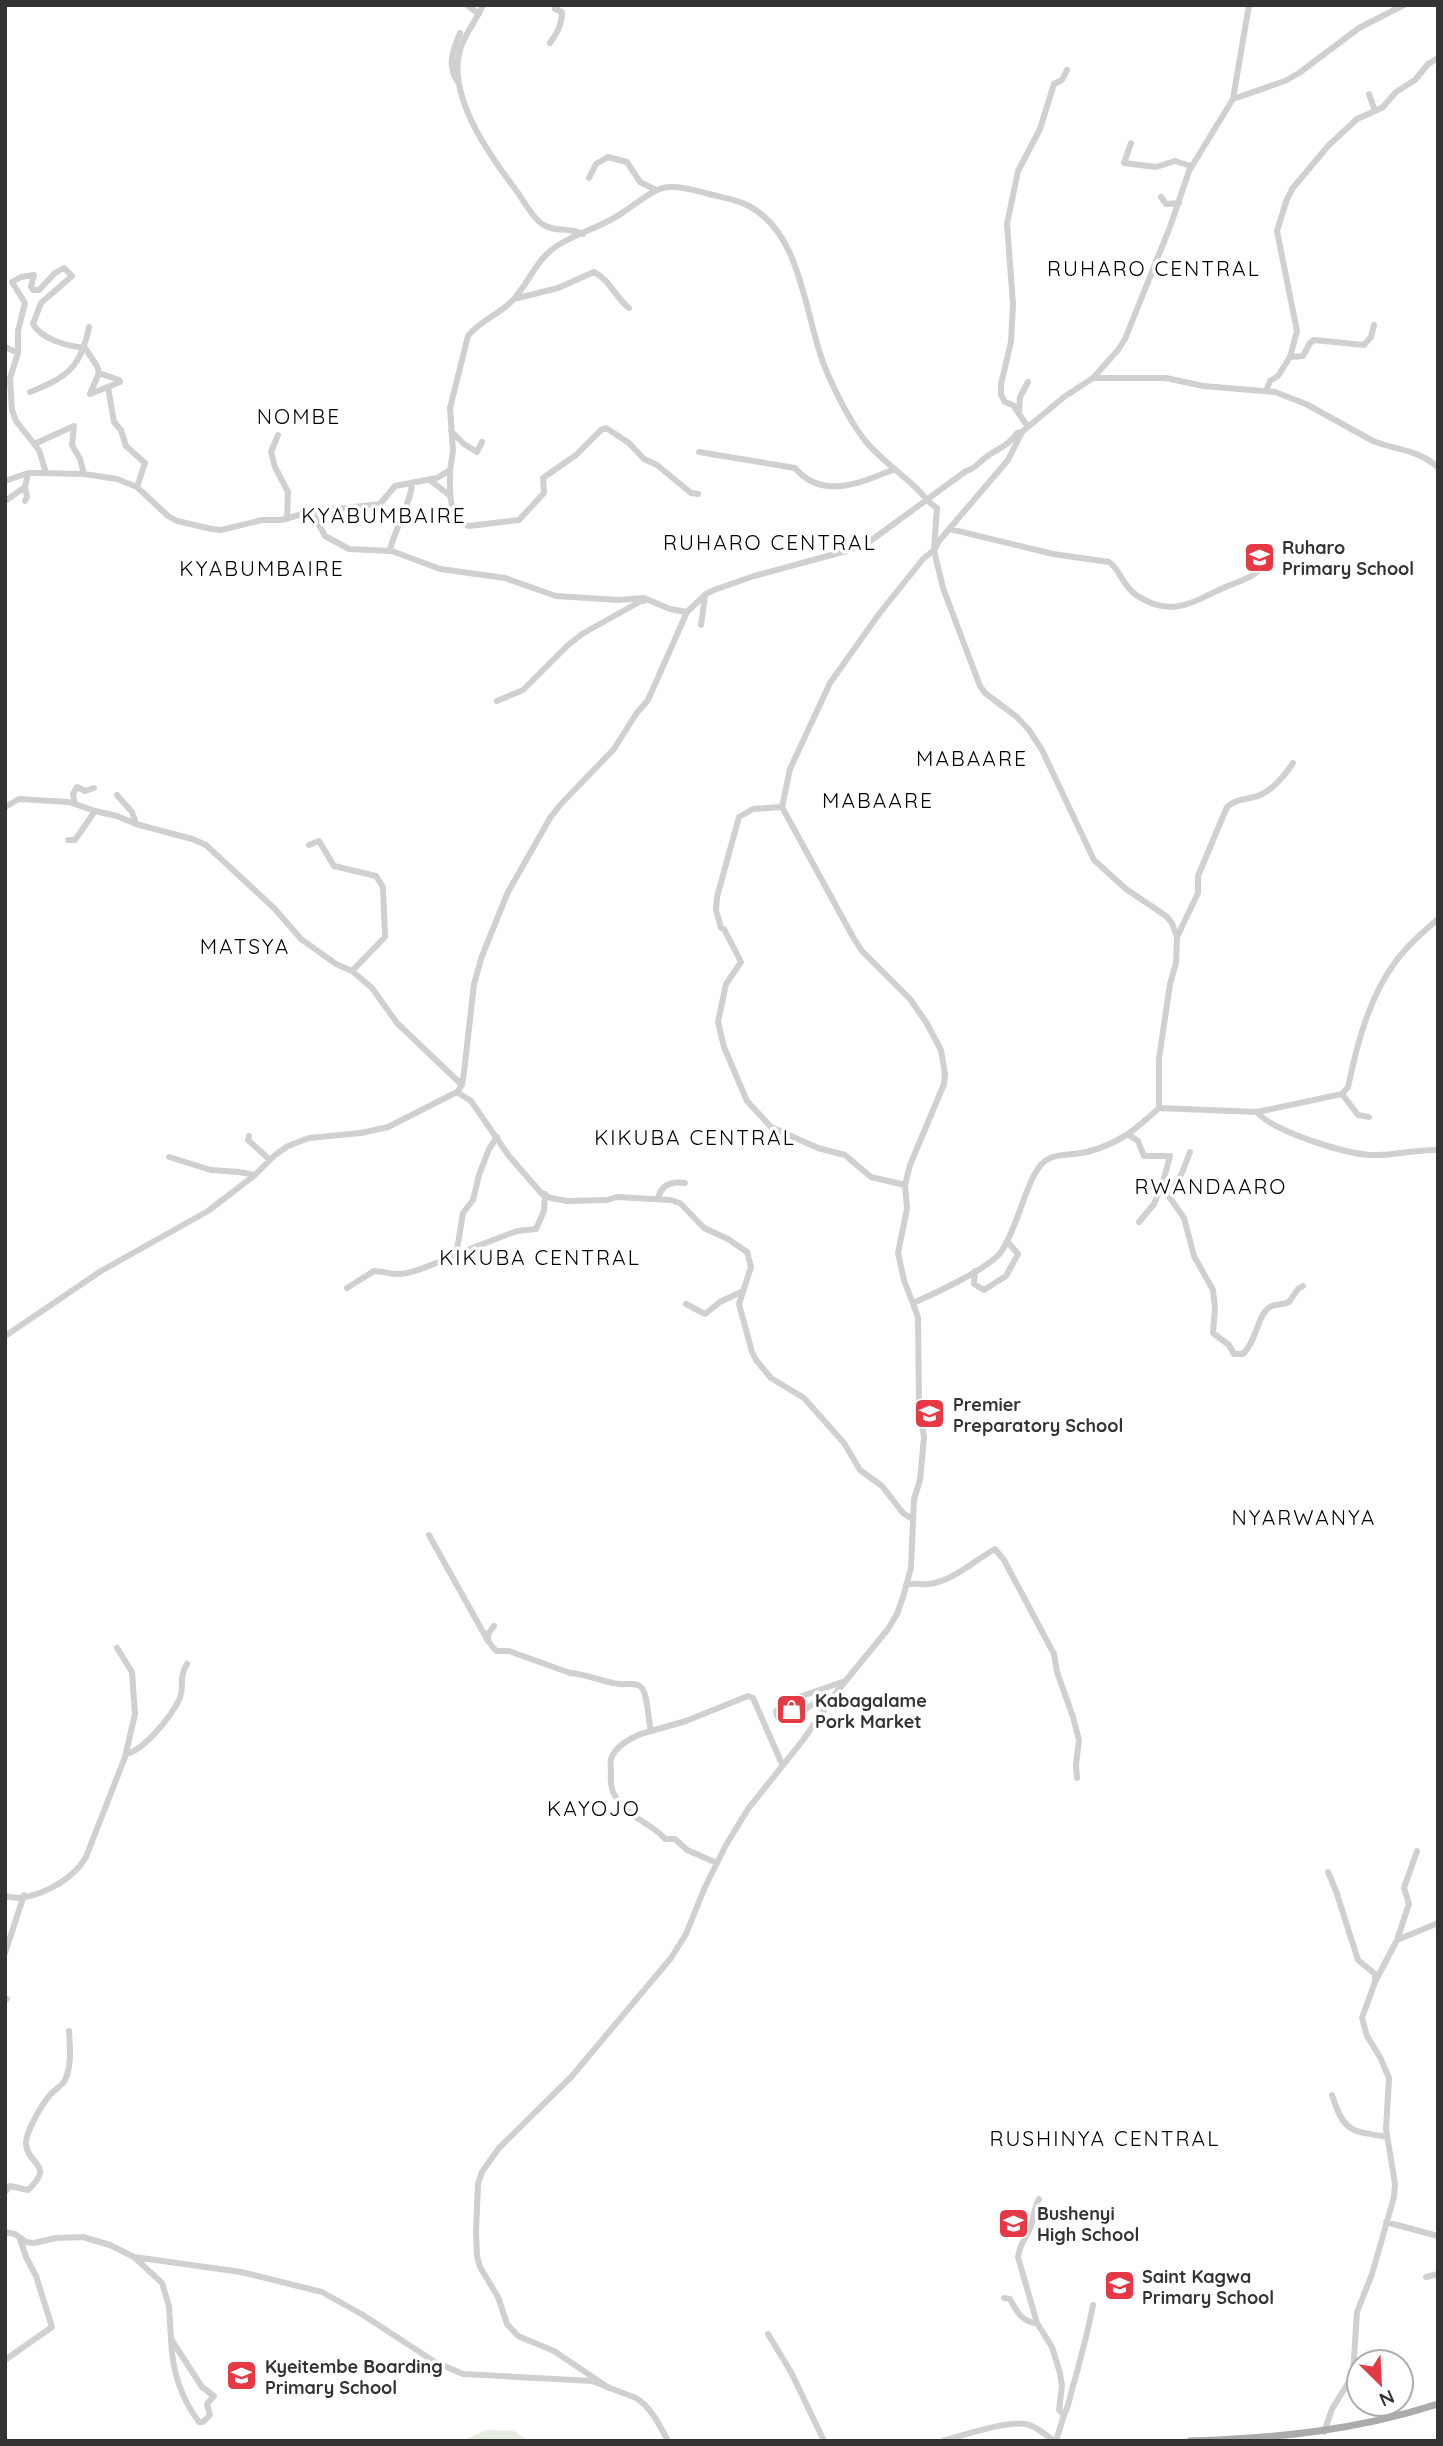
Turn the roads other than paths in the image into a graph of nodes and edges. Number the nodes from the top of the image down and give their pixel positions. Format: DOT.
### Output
graph roads {
  1 [pos="467,5"];
  2 [pos="483,5"];
  3 [pos="558,5"];
  4 [pos="1249,5"];
  5 [pos="1404,5"];
  6 [pos="479,13"];
  7 [pos="460,33"];
  8 [pos="550,43"];
  9 [pos="1438,58"];
  10 [pos="1067,70"];
  11 [pos="459,84"];
  12 [pos="1369,94"];
  13 [pos="1233,99"];
  14 [pos="1375,111"];
  15 [pos="1131,143"];
  16 [pos="1191,166"];
  17 [pos="589,178"];
  18 [pos="656,190"];
  19 [pos="1161,197"];
  20 [pos="1179,203"];
  21 [pos="583,234"];
  22 [pos="514,299"];
  23 [pos="629,308"];
  24 [pos="1374,325"];
  25 [pos="89,327"];
  26 [pos="5,347"];
  27 [pos="85,348"];
  28 [pos="18,354"];
  29 [pos="1290,357"];
  30 [pos="99,373"];
  31 [pos="1093,378"];
  32 [pos="8,379"];
  33 [pos="1028,382"];
  34 [pos="108,387"];
  35 [pos="1266,391"];
  36 [pos="30,392"];
  37 [pos="1019,411"];
  38 [pos="1028,427"];
  39 [pos="451,430"];
  40 [pos="1022,432"];
  41 [pos="278,435"];
  42 [pos="482,442"];
  43 [pos="34,444"];
  44 [pos="699,452"];
  45 [pos="1438,467"];
  46 [pos="894,469"];
  47 [pos="450,471"];
  48 [pos="28,473"];
  49 [pos="46,473"];
  50 [pos="84,474"];
  51 [pos="430,480"];
  52 [pos="5,481"];
  53 [pos="412,483"];
  54 [pos="137,486"];
  55 [pos="24,487"];
  56 [pos="698,494"];
  57 [pos="449,495"];
  58 [pos="5,501"];
  59 [pos="25,501"];
  60 [pos="927,502"];
  61 [pos="312,512"];
  62 [pos="287,519"];
  63 [pos="950,529"];
  64 [pos="934,550"];
  65 [pos="390,551"];
  66 [pos="1268,560"];
  67 [pos="706,594"];
  68 [pos="659,604"];
  69 [pos="687,612"];
  70 [pos="701,625"];
  71 [pos="497,701"];
  72 [pos="1293,763"];
  73 [pos="94,788"];
  74 [pos="117,795"];
  75 [pos="75,804"];
  76 [pos="5,807"];
  77 [pos="782,807"];
  78 [pos="95,811"];
  79 [pos="136,824"];
  80 [pos="68,840"];
  81 [pos="309,845"];
  82 [pos="1438,919"];
  83 [pos="1177,937"];
  84 [pos="352,971"];
  85 [pos="459,1089"];
  86 [pos="1342,1094"];
  87 [pos="1159,1108"];
  88 [pos="1257,1112"];
  89 [pos="1369,1117"];
  90 [pos="1129,1135"];
  91 [pos="249,1136"];
  92 [pos="497,1137"];
  93 [pos="1438,1150"];
  94 [pos="1190,1152"];
  95 [pos="169,1157"];
  96 [pos="270,1160"];
  97 [pos="255,1175"];
  98 [pos="1163,1182"];
  99 [pos="685,1183"];
  100 [pos="905,1185"];
  101 [pos="545,1194"];
  102 [pos="1169,1195"];
  103 [pos="658,1199"];
  104 [pos="1139,1222"];
  105 [pos="1007,1241"];
  106 [pos="459,1253"];
  107 [pos="975,1270"];
  108 [pos="1303,1286"];
  109 [pos="347,1288"];
  110 [pos="741,1292"];
  111 [pos="913,1303"];
  112 [pos="686,1304"];
  113 [pos="5,1336"];
  114 [pos="912,1519"];
  115 [pos="429,1535"];
  116 [pos="906,1585"];
  117 [pos="494,1626"];
  118 [pos="488,1641"];
  119 [pos="117,1648"];
  120 [pos="187,1664"];
  121 [pos="846,1681"];
  122 [pos="830,1701"];
  123 [pos="651,1731"];
  124 [pos="126,1754"];
  125 [pos="782,1765"];
  126 [pos="1077,1778"];
  127 [pos="1417,1851"];
  128 [pos="717,1863"];
  129 [pos="1328,1872"];
  130 [pos="24,1895"];
  131 [pos="5,1896"];
  132 [pos="15,1898"];
  133 [pos="22,1905"];
  134 [pos="1438,1923"];
  135 [pos="1397,1940"];
  136 [pos="5,1954"];
  137 [pos="1375,1982"];
  138 [pos="69,2031"];
  139 [pos="1332,2095"];
  140 [pos="1387,2137"];
  141 [pos="5,2193"];
  142 [pos="1039,2199"];
  143 [pos="1386,2222"];
  144 [pos="5,2232"];
  145 [pos="1438,2236"];
  146 [pos="20,2239"];
  147 [pos="134,2257"];
  148 [pos="1438,2274"];
  149 [pos="1426,2277"];
  150 [pos="1004,2298"];
  151 [pos="1093,2305"];
  152 [pos="1037,2323"];
  153 [pos="768,2334"];
  154 [pos="171,2339"];
  155 [pos="5,2360"];
  156 [pos="609,2388"];
  157 [pos="1438,2404"];
  158 [pos="1063,2415"];
  159 [pos="1324,2432"];
  160 [pos="1235,2440"];
  161 [pos="668,2441"];
  162 [pos="824,2441"];
  163 [pos="943,2441"];
  164 [pos="1056,2441"];
  165 [pos="1190,2441"];
  1 -- 6 [label="street"];
  2 -- 6 [label="street"];
  3 -- 8 [label="street"];
  4 -- 13 [label="street"];
  5 -- 13 [label="street"];
  6 -- 11 [label="street"];
  7 -- 11 [label="street"];
  9 -- 14 [label="street"];
  10 -- 37 [label="street"];
  11 -- 21 [label="street"];
  12 -- 14 [label="street"];
  13 -- 16 [label="street"];
  14 -- 29 [label="street"];
  15 -- 16 [label="street"];
  16 -- 20 [label="street"];
  17 -- 18 [label="street"];
  18 -- 21 [label="street"];
  18 -- 46 [label="street"];
  19 -- 20 [label="street"];
  20 -- 31 [label="street"];
  21 -- 22 [label="street"];
  22 -- 23 [label="street"];
  22 -- 39 [label="street"];
  24 -- 29 [label="street"];
  25 -- 27 [label="street"];
  26 -- 28 [label="street"];
  27 -- 28 [label="street"];
  27 -- 30 [label="street"];
  27 -- 36 [label="street"];
  28 -- 32 [label="street"];
  29 -- 35 [label="street"];
  30 -- 34 [label="street"];
  30 -- 34 [label="street"];
  31 -- 35 [label="street"];
  31 -- 38 [label="street"];
  32 -- 43 [label="street"];
  33 -- 37 [label="street"];
  34 -- 54 [label="street"];
  35 -- 45 [label="street"];
  37 -- 38 [label="street"];
  38 -- 40 [label="street"];
  39 -- 42 [label="street"];
  39 -- 47 [label="street"];
  40 -- 60 [label="street"];
  40 -- 63 [label="street"];
  41 -- 62 [label="street"];
  43 -- 49 [label="street"];
  43 -- 50 [label="street"];
  44 -- 46 [label="street"];
  46 -- 60 [label="street"];
  47 -- 51 [label="street"];
  47 -- 57 [label="street"];
  48 -- 49 [label="street"];
  48 -- 52 [label="street"];
  48 -- 55 [label="street"];
  49 -- 50 [label="street"];
  50 -- 54 [label="street"];
  51 -- 53 [label="street"];
  51 -- 57 [label="street"];
  53 -- 61 [label="street"];
  53 -- 65 [label="street"];
  54 -- 62 [label="street"];
  55 -- 58 [label="street"];
  55 -- 59 [label="street"];
  56 -- 57 [label="street"];
  60 -- 64 [label="street"];
  60 -- 67 [label="street"];
  61 -- 62 [label="street"];
  61 -- 65 [label="street"];
  63 -- 64 [label="street"];
  63 -- 66 [label="street"];
  64 -- 77 [label="street"];
  64 -- 83 [label="street"];
  65 -- 68 [label="street"];
  67 -- 69 [label="street"];
  67 -- 70 [label="street"];
  68 -- 69 [label="street"];
  68 -- 71 [label="street"];
  69 -- 85 [label="street"];
  72 -- 83 [label="street"];
  73 -- 75 [label="street"];
  74 -- 79 [label="street"];
  75 -- 76 [label="street"];
  75 -- 78 [label="street"];
  77 -- 100 [label="street"];
  77 -- 100 [label="street"];
  78 -- 79 [label="street"];
  78 -- 80 [label="street"];
  79 -- 84 [label="street"];
  81 -- 84 [label="street"];
  82 -- 86 [label="street"];
  83 -- 87 [label="street"];
  84 -- 85 [label="street"];
  85 -- 92 [label="street"];
  85 -- 96 [label="street"];
  86 -- 88 [label="street"];
  86 -- 89 [label="street"];
  87 -- 88 [label="street"];
  87 -- 90 [label="street"];
  88 -- 93 [label="street"];
  90 -- 98 [label="street"];
  90 -- 105 [label="street"];
  91 -- 96 [label="street"];
  92 -- 101 [label="street"];
  92 -- 106 [label="street"];
  94 -- 102 [label="street"];
  95 -- 97 [label="street"];
  96 -- 97 [label="street"];
  97 -- 113 [label="street"];
  98 -- 102 [label="street"];
  98 -- 104 [label="street"];
  99 -- 103 [label="street"];
  100 -- 111 [label="street"];
  101 -- 103 [label="street"];
  101 -- 106 [label="street"];
  102 -- 108 [label="street"];
  103 -- 110 [label="street"];
  105 -- 107 [label="street"];
  105 -- 107 [label="street"];
  106 -- 109 [label="street"];
  107 -- 111 [label="street"];
  110 -- 112 [label="street"];
  110 -- 114 [label="street"];
  111 -- 114 [label="street"];
  114 -- 116 [label="street"];
  115 -- 118 [label="street"];
  116 -- 121 [label="street"];
  116 -- 126 [label="street"];
  117 -- 118 [label="street"];
  118 -- 123 [label="street"];
  119 -- 124 [label="street"];
  120 -- 124 [label="street"];
  121 -- 122 [label="street"];
  121 -- 122 [label="street"];
  122 -- 125 [label="street"];
  123 -- 125 [label="street"];
  123 -- 128 [label="street"];
  124 -- 130 [label="street"];
  125 -- 128 [label="street"];
  127 -- 135 [label="street"];
  128 -- 156 [label="street"];
  129 -- 137 [label="street"];
  130 -- 132 [label="street"];
  130 -- 133 [label="street"];
  131 -- 132 [label="street"];
  132 -- 133 [label="street"];
  133 -- 136 [label="street"];
  134 -- 135 [label="street"];
  135 -- 137 [label="street"];
  137 -- 140 [label="street"];
  138 -- 141 [label="street"];
  139 -- 140 [label="street"];
  140 -- 143 [label="street"];
  142 -- 152 [label="street"];
  143 -- 145 [label="street"];
  143 -- 159 [label="street"];
  144 -- 146 [label="street"];
  146 -- 147 [label="street"];
  146 -- 155 [label="street"];
  147 -- 154 [label="street"];
  147 -- 156 [label="street"];
  148 -- 149 [label="street"];
  150 -- 152 [label="street"];
  151 -- 158 [label="street"];
  152 -- 158 [label="street"];
  153 -- 162 [label="street"];
  154 -- 154 [label="street"];
  156 -- 161 [label="street"];
  157 -- 159 [label="main road"];
  158 -- 164 [label="street"];
  159 -- 160 [label="main road"];
  160 -- 165 [label="main road"];
  163 -- 164 [label="street"];
}
